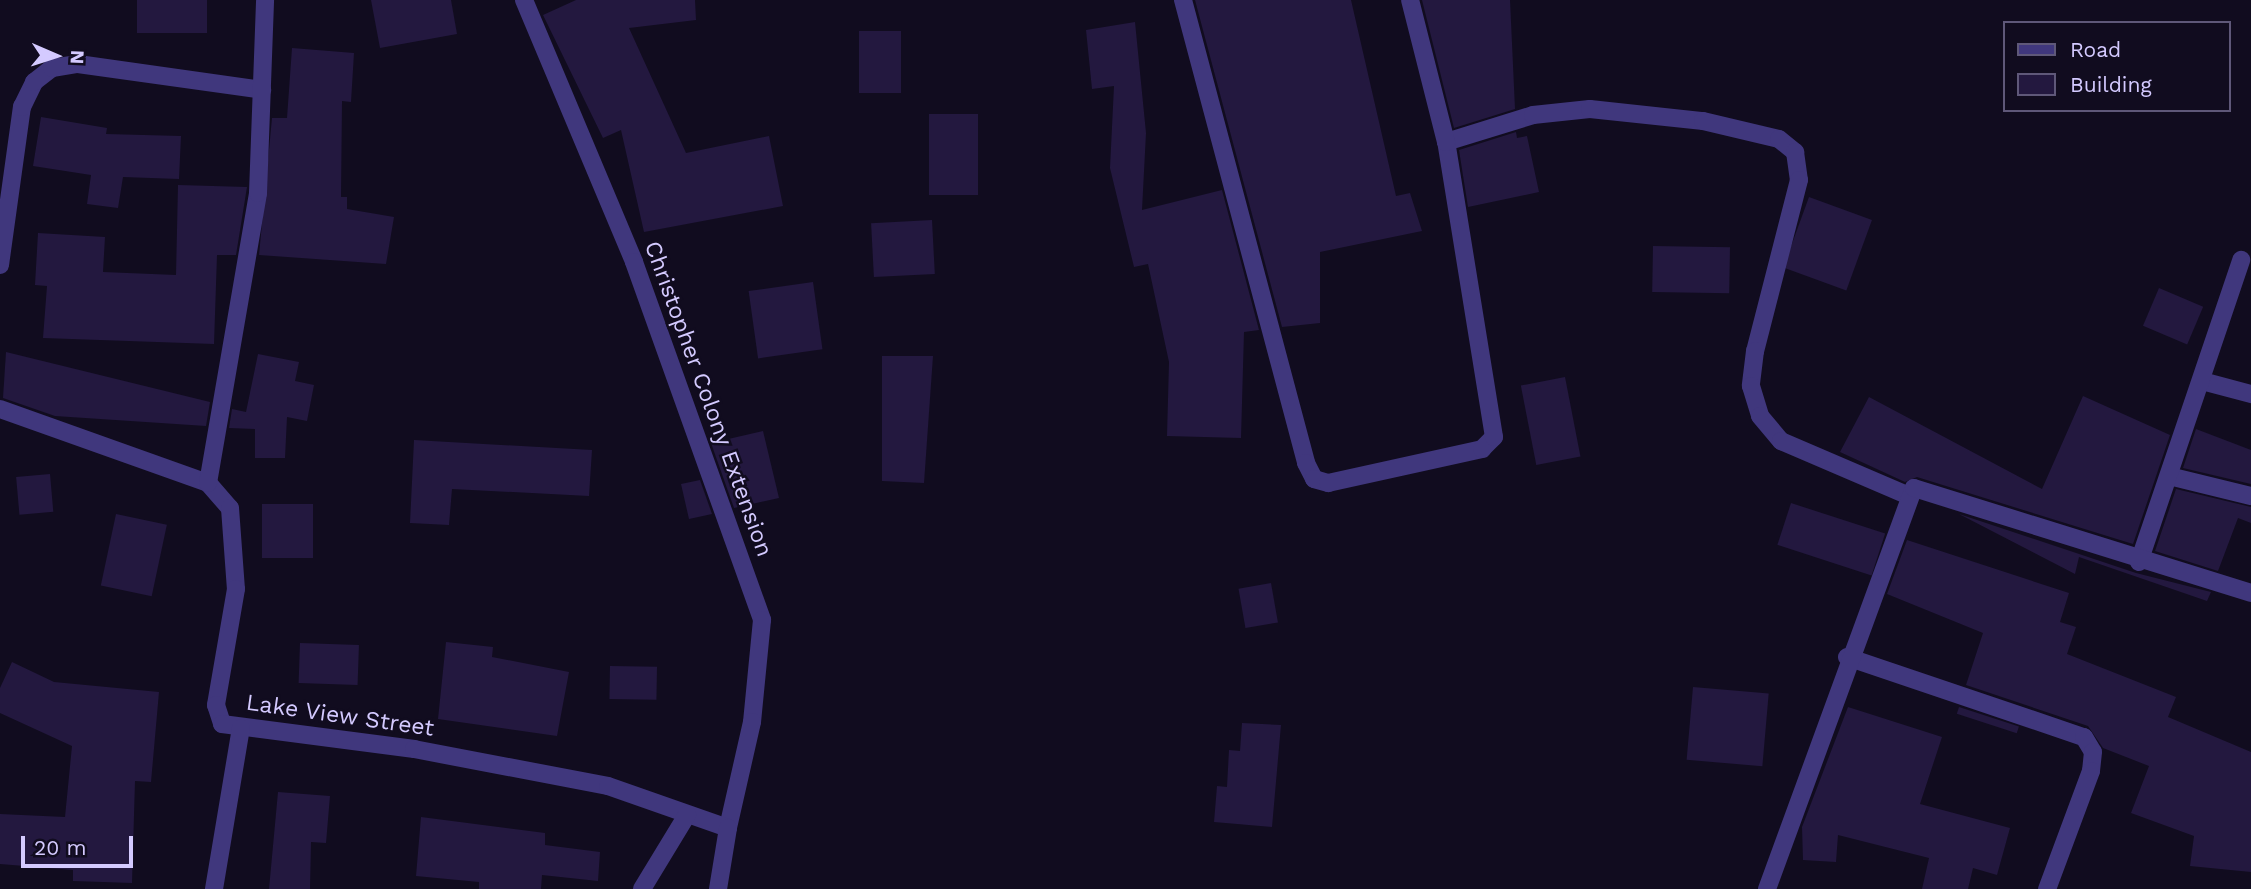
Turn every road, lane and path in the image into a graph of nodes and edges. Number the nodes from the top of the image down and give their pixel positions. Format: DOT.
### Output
graph roads {
  1 [pos="265,0"];
  2 [pos="524,0"];
  3 [pos="1184,0"];
  4 [pos="1410,0"];
  5 [pos="262,90"];
  6 [pos="1446,142"];
  7 [pos="2241,260"];
  8 [pos="0,265"];
  9 [pos="2202,381"];
  10 [pos="2251,394"];
  11 [pos="0,409"];
  12 [pos="2169,476"];
  13 [pos="208,483"];
  14 [pos="1907,495"];
  15 [pos="2251,496"];
  16 [pos="2139,562"];
  17 [pos="2251,593"];
  18 [pos="1847,657"];
  19 [pos="241,728"];
  20 [pos="687,815"];
  21 [pos="728,828"];
  22 [pos="214,889"];
  23 [pos="642,889"];
  24 [pos="718,889"];
  25 [pos="1767,889"];
  26 [pos="2047,889"];
  1 -- 5 [label="street"];
  2 -- 21 [label="street, Christopher Colony Extension"];
  3 -- 6 [label="street"];
  4 -- 6 [label="street"];
  5 -- 8 [label="street"];
  5 -- 13 [label="street"];
  6 -- 14 [label="street"];
  7 -- 9 [label="street"];
  9 -- 10 [label="street"];
  9 -- 12 [label="street"];
  11 -- 13 [label="street"];
  12 -- 15 [label="street"];
  12 -- 16 [label="street"];
  13 -- 19 [label="street, Lake View Street"];
  14 -- 16 [label="street"];
  14 -- 18 [label="street"];
  16 -- 17 [label="street"];
  18 -- 25 [label="street"];
  18 -- 26 [label="street"];
  19 -- 20 [label="street, Lake View Street"];
  19 -- 22 [label="street"];
  20 -- 21 [label="street, Lake View Street"];
  20 -- 23 [label="street"];
  21 -- 24 [label="street"];
}
